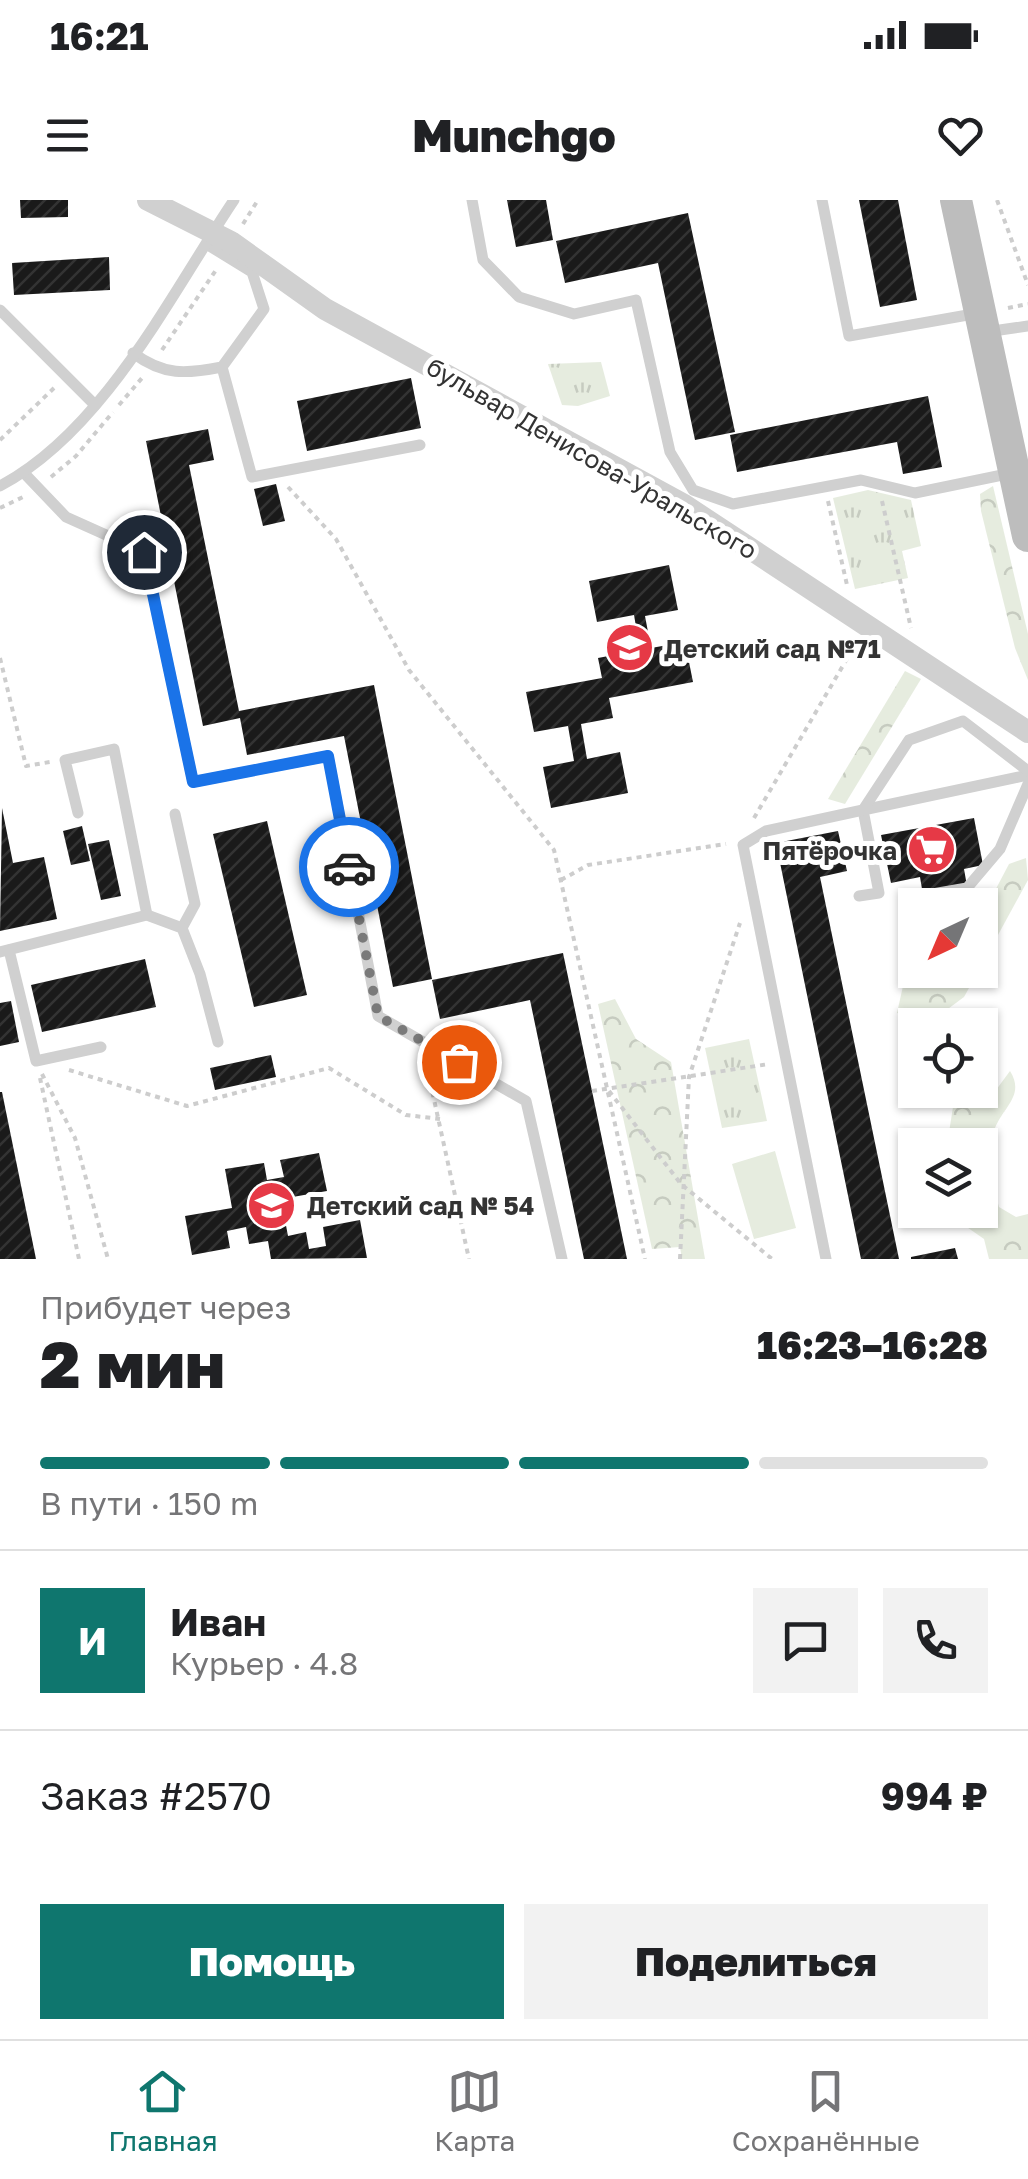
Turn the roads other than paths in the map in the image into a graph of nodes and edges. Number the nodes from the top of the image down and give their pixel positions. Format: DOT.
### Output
graph roads {
  1 [pos="148,200"];
  2 [pos="214,200"];
  3 [pos="472,200"];
  4 [pos="822,200"];
  5 [pos="956,200"];
  6 [pos="231,205"];
  7 [pos="210,239"];
  8 [pos="0,310"];
  9 [pos="988,318"];
  10 [pos="1028,326"];
  11 [pos="133,354"];
  12 [pos="222,367"];
  13 [pos="95,405"];
  14 [pos="420,446"];
  15 [pos="1016,472"];
  16 [pos="24,474"];
  17 [pos="0,486"];
  18 [pos="1028,536"];
  19 [pos="1028,732"];
  20 [pos="1028,773"];
  21 [pos="1028,784"];
  22 [pos="863,810"];
  23 [pos="78,813"];
  24 [pos="174,814"];
  25 [pos="967,888"];
  26 [pos="859,896"];
  27 [pos="147,915"];
  28 [pos="182,928"];
  29 [pos="4,951"];
  30 [pos="218,1042"];
  31 [pos="101,1047"];
  32 [pos="562,1259"];
  33 [pos="826,1259"];
  1 -- 7 [label="street, бульвар Денисова-Уральского"];
  2 -- 6 [label="lane"];
  3 -- 15 [label="lane"];
  4 -- 9 [label="lane"];
  5 -- 9 [label="street"];
  6 -- 7 [label="lane"];
  7 -- 11 [label="lane"];
  7 -- 12 [label="lane"];
  7 -- 19 [label="street, бульвар Денисова-Уральского"];
  8 -- 13 [label="lane"];
  9 -- 10 [label="lane"];
  9 -- 15 [label="street"];
  11 -- 12 [label="lane"];
  11 -- 13 [label="lane"];
  12 -- 14 [label="lane"];
  13 -- 16 [label="lane"];
  15 -- 18 [label="street"];
  16 -- 17 [label="lane"];
  16 -- 32 [label="lane"];
  20 -- 22 [label="lane"];
  20 -- 22 [label="lane"];
  21 -- 25 [label="lane"];
  22 -- 26 [label="lane"];
  22 -- 33 [label="lane"];
  23 -- 27 [label="lane"];
  24 -- 28 [label="lane"];
  27 -- 28 [label="lane"];
  27 -- 29 [label="lane"];
  28 -- 30 [label="lane"];
  29 -- 31 [label="lane"];
}
